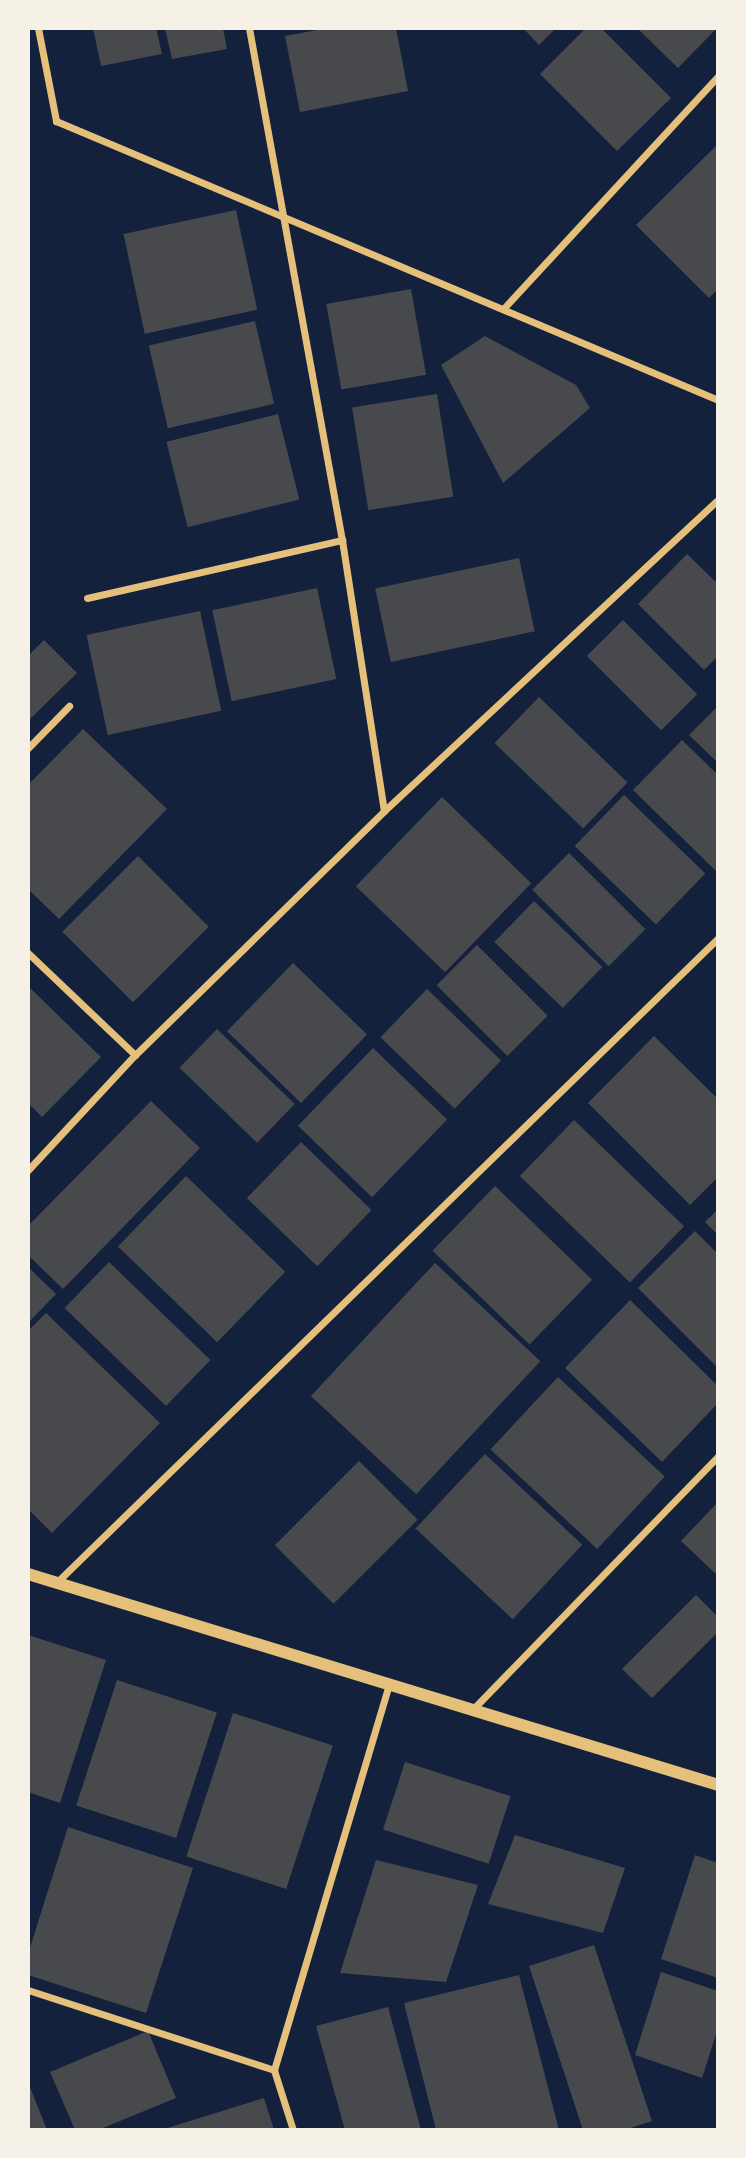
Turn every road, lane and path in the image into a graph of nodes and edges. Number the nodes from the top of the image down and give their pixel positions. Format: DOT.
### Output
graph roads {
  1 [pos="38,28"];
  2 [pos="249,28"];
  3 [pos="718,76"];
  4 [pos="285,220"];
  5 [pos="503,308"];
  6 [pos="718,400"];
  7 [pos="718,500"];
  8 [pos="342,540"];
  9 [pos="87,598"];
  10 [pos="69,706"];
  11 [pos="28,748"];
  12 [pos="384,810"];
  13 [pos="718,937"];
  14 [pos="28,953"];
  15 [pos="135,1055"];
  16 [pos="28,1170"];
  17 [pos="718,1456"];
  18 [pos="28,1574"];
  19 [pos="57,1583"];
  20 [pos="390,1685"];
  21 [pos="475,1707"];
  22 [pos="718,1785"];
  23 [pos="28,1990"];
  24 [pos="274,2070"];
  25 [pos="293,2130"];
  1 -- 4 [label="street"];
  2 -- 4 [label="street"];
  3 -- 5 [label="street"];
  4 -- 5 [label="street"];
  4 -- 8 [label="street"];
  5 -- 6 [label="street"];
  7 -- 12 [label="street"];
  8 -- 9 [label="street"];
  8 -- 12 [label="street"];
  10 -- 11 [label="street"];
  12 -- 15 [label="street"];
  13 -- 19 [label="street"];
  14 -- 15 [label="street"];
  15 -- 16 [label="street"];
  17 -- 21 [label="street"];
  18 -- 19 [label="street"];
  19 -- 20 [label="street"];
  20 -- 21 [label="street"];
  20 -- 24 [label="street"];
  21 -- 22 [label="street"];
  23 -- 24 [label="street"];
  24 -- 25 [label="street"];
}
